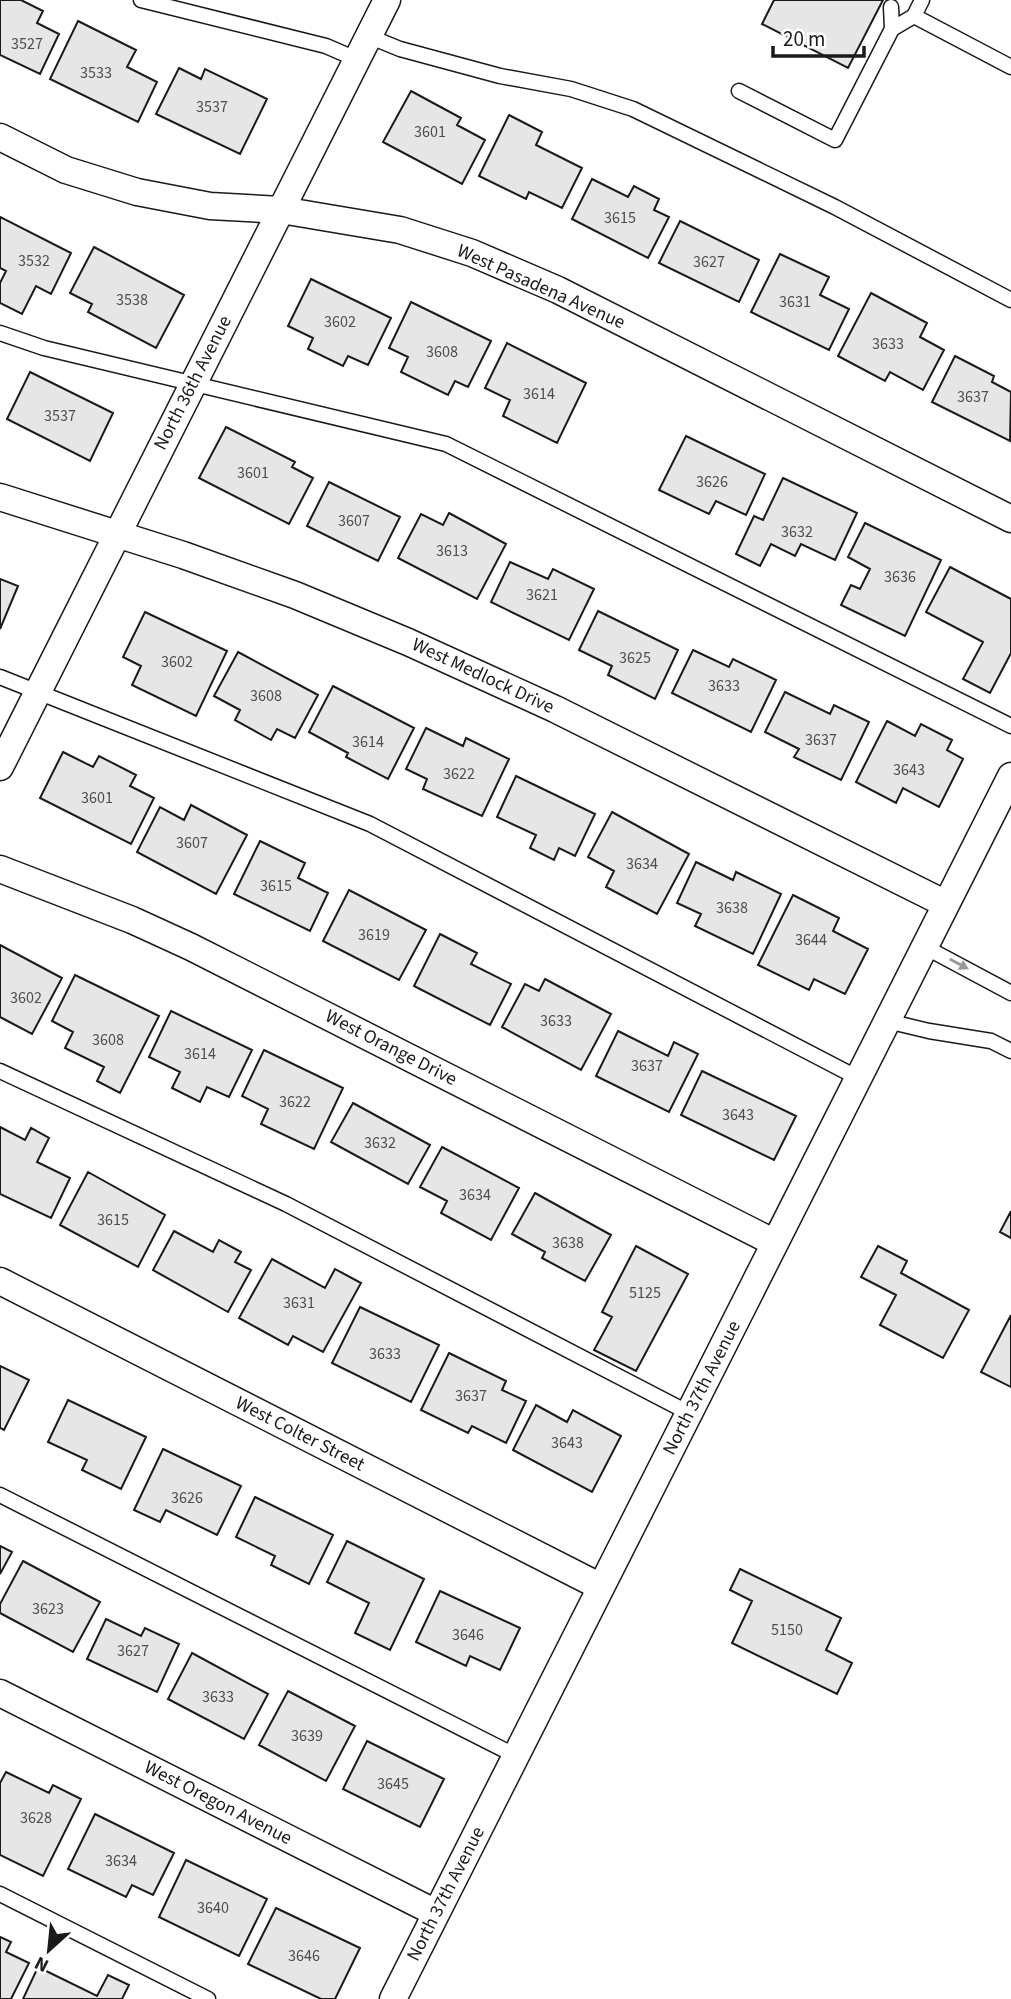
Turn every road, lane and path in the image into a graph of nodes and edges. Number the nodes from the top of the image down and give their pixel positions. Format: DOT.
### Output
graph roads {
  1 [pos="141,0"];
  2 [pos="387,0"];
  3 [pos="922,0"];
  4 [pos="891,6"];
  5 [pos="914,16"];
  6 [pos="892,29"];
  7 [pos="362,48"];
  8 [pos="1011,66"];
  9 [pos="739,90"];
  10 [pos="0,137"];
  11 [pos="281,210"];
  12 [pos="1011,300"];
  13 [pos="0,333"];
  14 [pos="193,383"];
  15 [pos="0,497"];
  16 [pos="1011,519"];
  17 [pos="118,533"];
  18 [pos="0,677"];
  19 [pos="38,691"];
  20 [pos="1011,726"];
  21 [pos="0,767"];
  22 [pos="1011,776"];
  23 [pos="1003,812"];
  24 [pos="0,869"];
  25 [pos="946,904"];
  26 [pos="925,947"];
  27 [pos="1011,993"];
  28 [pos="887,1021"];
  29 [pos="1011,1051"];
  30 [pos="0,1071"];
  31 [pos="858,1078"];
  32 [pos="775,1242"];
  33 [pos="0,1281"];
  34 [pos="689,1413"];
  35 [pos="0,1495"];
  36 [pos="601,1587"];
  37 [pos="0,1693"];
  38 [pos="516,1756"];
  39 [pos="0,1894"];
  40 [pos="436,1913"];
  41 [pos="208,1999"];
  42 [pos="393,1999"];
  1 -- 7 [label="lane"];
  2 -- 7 [label="street, North 36th Avenue"];
  3 -- 5 [label="lane"];
  4 -- 6 [label="lane"];
  5 -- 6 [label="lane"];
  5 -- 8 [label="lane"];
  6 -- 9 [label="lane"];
  7 -- 11 [label="street, North 36th Avenue"];
  7 -- 12 [label="lane"];
  10 -- 11 [label="street, West Pasadena Avenue"];
  11 -- 14 [label="street, North 36th Avenue"];
  11 -- 16 [label="street, West Pasadena Avenue"];
  13 -- 14 [label="lane"];
  14 -- 17 [label="street, North 36th Avenue"];
  14 -- 20 [label="lane"];
  15 -- 17 [label="street, West Medlock Drive"];
  17 -- 19 [label="street, North 36th Avenue"];
  17 -- 25 [label="street, West Medlock Drive"];
  18 -- 19 [label="lane"];
  19 -- 21 [label="street, North 36th Avenue"];
  19 -- 31 [label="lane"];
  22 -- 23 [label="street, North 37th Avenue"];
  23 -- 25 [label="street, North 37th Avenue"];
  24 -- 32 [label="street, West Orange Drive"];
  25 -- 26 [label="street, North 37th Avenue"];
  26 -- 27 [label="lane, one-way"];
  26 -- 28 [label="street, North 37th Avenue"];
  28 -- 29 [label="lane"];
  28 -- 31 [label="street, North 37th Avenue"];
  30 -- 34 [label="lane"];
  31 -- 32 [label="street, North 37th Avenue"];
  32 -- 34 [label="street, North 37th Avenue"];
  33 -- 36 [label="street, West Colter Street"];
  34 -- 36 [label="street, North 37th Avenue"];
  35 -- 38 [label="lane"];
  36 -- 38 [label="street, North 37th Avenue"];
  37 -- 40 [label="street, West Oregon Avenue"];
  38 -- 40 [label="street, North 37th Avenue"];
  39 -- 41 [label="lane"];
  40 -- 42 [label="street, North 37th Avenue"];
}
